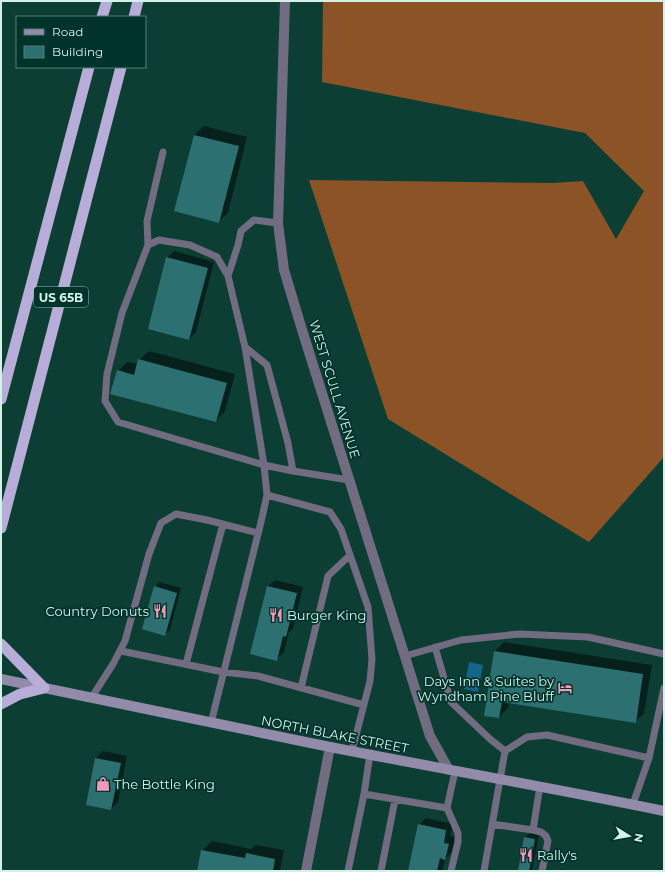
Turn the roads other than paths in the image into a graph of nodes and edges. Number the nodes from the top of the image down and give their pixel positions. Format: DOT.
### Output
graph roads {
  1 [pos="107,1"];
  2 [pos="138,1"];
  3 [pos="285,1"];
  4 [pos="102,16"];
  5 [pos="134,16"];
  6 [pos="89,68"];
  7 [pos="121,68"];
  8 [pos="163,152"];
  9 [pos="278,222"];
  10 [pos="148,244"];
  11 [pos="228,276"];
  12 [pos="245,347"];
  13 [pos="1,399"];
  14 [pos="264,465"];
  15 [pos="293,471"];
  16 [pos="349,480"];
  17 [pos="266,495"];
  18 [pos="223,524"];
  19 [pos="1,528"];
  20 [pos="258,533"];
  21 [pos="350,555"];
  22 [pos="1,644"];
  23 [pos="435,648"];
  24 [pos="120,651"];
  25 [pos="664,654"];
  26 [pos="405,656"];
  27 [pos="186,664"];
  28 [pos="223,672"];
  29 [pos="1,679"];
  30 [pos="44,688"];
  31 [pos="301,688"];
  32 [pos="664,688"];
  33 [pos="92,697"];
  34 [pos="1,704"];
  35 [pos="364,705"];
  36 [pos="212,723"];
  37 [pos="330,746"];
  38 [pos="352,751"];
  39 [pos="505,751"];
  40 [pos="370,754"];
  41 [pos="649,758"];
  42 [pos="452,770"];
  43 [pos="500,779"];
  44 [pos="540,786"];
  45 [pos="364,794"];
  46 [pos="395,800"];
  47 [pos="633,804"];
  48 [pos="447,808"];
  49 [pos="664,811"];
  50 [pos="492,824"];
  51 [pos="533,830"];
  52 [pos="306,871"];
  53 [pos="348,871"];
  54 [pos="382,871"];
  55 [pos="451,871"];
  56 [pos="484,871"];
  57 [pos="542,871"];
  1 -- 4 [label="highway"];
  2 -- 5 [label="highway"];
  3 -- 9 [label="street, WEST SCULL AVENUE"];
  6 -- 13 [label="highway, US 65B"];
  7 -- 19 [label="highway, US 65B"];
  8 -- 10 [label="lane"];
  9 -- 11 [label="lane"];
  9 -- 16 [label="street, WEST SCULL AVENUE"];
  10 -- 11 [label="lane"];
  10 -- 14 [label="lane"];
  11 -- 12 [label="lane"];
  12 -- 14 [label="lane"];
  12 -- 15 [label="lane"];
  14 -- 15 [label="lane"];
  14 -- 17 [label="lane"];
  15 -- 16 [label="lane"];
  16 -- 26 [label="street, WEST SCULL AVENUE"];
  17 -- 20 [label="lane"];
  17 -- 21 [label="lane"];
  18 -- 20 [label="lane"];
  18 -- 24 [label="lane"];
  18 -- 27 [label="lane"];
  20 -- 28 [label="lane"];
  21 -- 31 [label="lane"];
  21 -- 35 [label="lane"];
  22 -- 30 [label="highway"];
  23 -- 25 [label="lane"];
  23 -- 26 [label="lane"];
  23 -- 39 [label="lane"];
  24 -- 27 [label="lane"];
  24 -- 33 [label="lane"];
  26 -- 42 [label="street, WEST SCULL AVENUE"];
  27 -- 28 [label="lane"];
  28 -- 31 [label="lane"];
  28 -- 36 [label="lane"];
  29 -- 30 [label="main road, NORTH BLAKE STREET"];
  30 -- 33 [label="main road, NORTH BLAKE STREET"];
  30 -- 34 [label="highway"];
  31 -- 35 [label="lane"];
  32 -- 41 [label="lane"];
  33 -- 36 [label="main road, NORTH BLAKE STREET"];
  35 -- 38 [label="lane"];
  36 -- 37 [label="main road, NORTH BLAKE STREET"];
  37 -- 38 [label="main road, NORTH BLAKE STREET"];
  37 -- 52 [label="street"];
  38 -- 40 [label="main road, NORTH BLAKE STREET"];
  39 -- 41 [label="lane"];
  39 -- 43 [label="lane"];
  40 -- 42 [label="main road, NORTH BLAKE STREET"];
  40 -- 45 [label="lane"];
  41 -- 47 [label="lane"];
  42 -- 43 [label="main road, NORTH BLAKE STREET"];
  42 -- 48 [label="lane"];
  43 -- 44 [label="main road, NORTH BLAKE STREET"];
  43 -- 50 [label="lane"];
  44 -- 47 [label="main road, NORTH BLAKE STREET"];
  44 -- 51 [label="lane"];
  45 -- 46 [label="lane"];
  45 -- 53 [label="lane"];
  46 -- 48 [label="lane"];
  46 -- 54 [label="lane"];
  47 -- 49 [label="main road, NORTH BLAKE STREET"];
  48 -- 55 [label="lane"];
  50 -- 51 [label="lane"];
  50 -- 56 [label="lane"];
  51 -- 57 [label="lane"];
}
